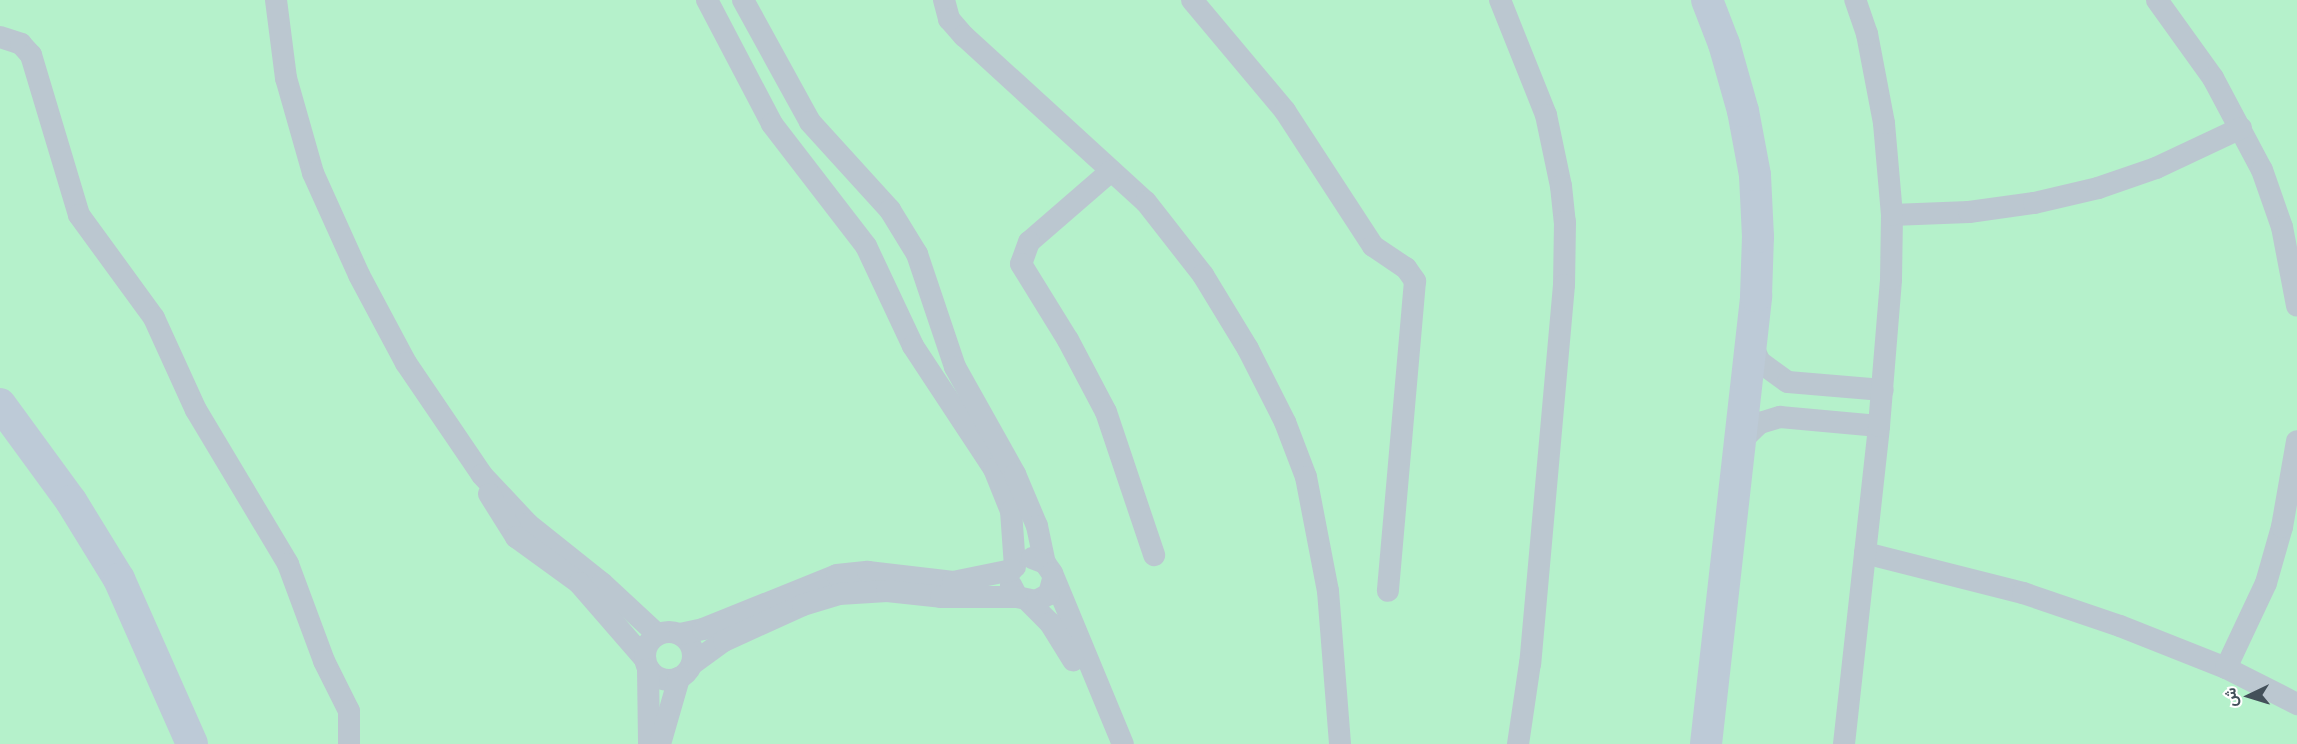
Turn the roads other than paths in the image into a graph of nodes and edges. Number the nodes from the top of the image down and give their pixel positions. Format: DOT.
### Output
graph roads {
  1 [pos="276,0"];
  2 [pos="707,0"];
  3 [pos="743,0"];
  4 [pos="944,0"];
  5 [pos="1192,0"];
  6 [pos="1500,0"];
  7 [pos="1687,0"];
  8 [pos="1707,0"];
  9 [pos="1855,0"];
  10 [pos="2157,0"];
  11 [pos="0,37"];
  12 [pos="2241,128"];
  13 [pos="1111,171"];
  14 [pos="1892,215"];
  15 [pos="2297,306"];
  16 [pos="1750,340"];
  17 [pos="1883,390"];
  18 [pos="0,404"];
  19 [pos="1880,426"];
  20 [pos="0,436"];
  21 [pos="2297,441"];
  22 [pos="1739,443"];
  23 [pos="545,550"];
  24 [pos="1865,553"];
  25 [pos="1154,555"];
  26 [pos="1014,568"];
  27 [pos="1049,571"];
  28 [pos="1388,591"];
  29 [pos="1023,599"];
  30 [pos="657,634"];
  31 [pos="680,634"];
  32 [pos="647,664"];
  33 [pos="2226,669"];
  34 [pos="685,671"];
  35 [pos="2297,704"];
  36 [pos="167,744"];
  37 [pos="192,744"];
  38 [pos="349,744"];
  39 [pos="649,744"];
  40 [pos="660,744"];
  41 [pos="1110,744"];
  42 [pos="1123,744"];
  43 [pos="1340,744"];
  44 [pos="1518,744"];
  45 [pos="1688,744"];
  46 [pos="1706,744"];
  47 [pos="1844,744"];
  1 -- 23 [label="street"];
  2 -- 26 [label="street"];
  3 -- 27 [label="street"];
  4 -- 13 [label="street"];
  5 -- 28 [label="street"];
  6 -- 44 [label="street"];
  7 -- 45 [label="street"];
  8 -- 16 [label="street"];
  9 -- 14 [label="street"];
  10 -- 12 [label="street"];
  11 -- 38 [label="street"];
  12 -- 14 [label="street"];
  12 -- 15 [label="street"];
  13 -- 25 [label="street"];
  13 -- 43 [label="street"];
  14 -- 17 [label="street"];
  16 -- 17 [label="street"];
  16 -- 22 [label="street"];
  17 -- 19 [label="street"];
  18 -- 37 [label="street"];
  19 -- 22 [label="street"];
  19 -- 24 [label="street"];
  20 -- 36 [label="street"];
  21 -- 33 [label="street"];
  22 -- 46 [label="street"];
  23 -- 30 [label="street"];
  23 -- 32 [label="street"];
  24 -- 33 [label="street"];
  24 -- 47 [label="street"];
  26 -- 27 [label="street"];
  26 -- 29 [label="street"];
  26 -- 31 [label="street"];
  27 -- 29 [label="street"];
  27 -- 42 [label="street"];
  29 -- 34 [label="street"];
  29 -- 41 [label="street"];
  30 -- 31 [label="street"];
  30 -- 32 [label="street"];
  31 -- 34 [label="street"];
  32 -- 34 [label="street"];
  32 -- 39 [label="street"];
  33 -- 35 [label="street"];
  34 -- 40 [label="street"];
}
